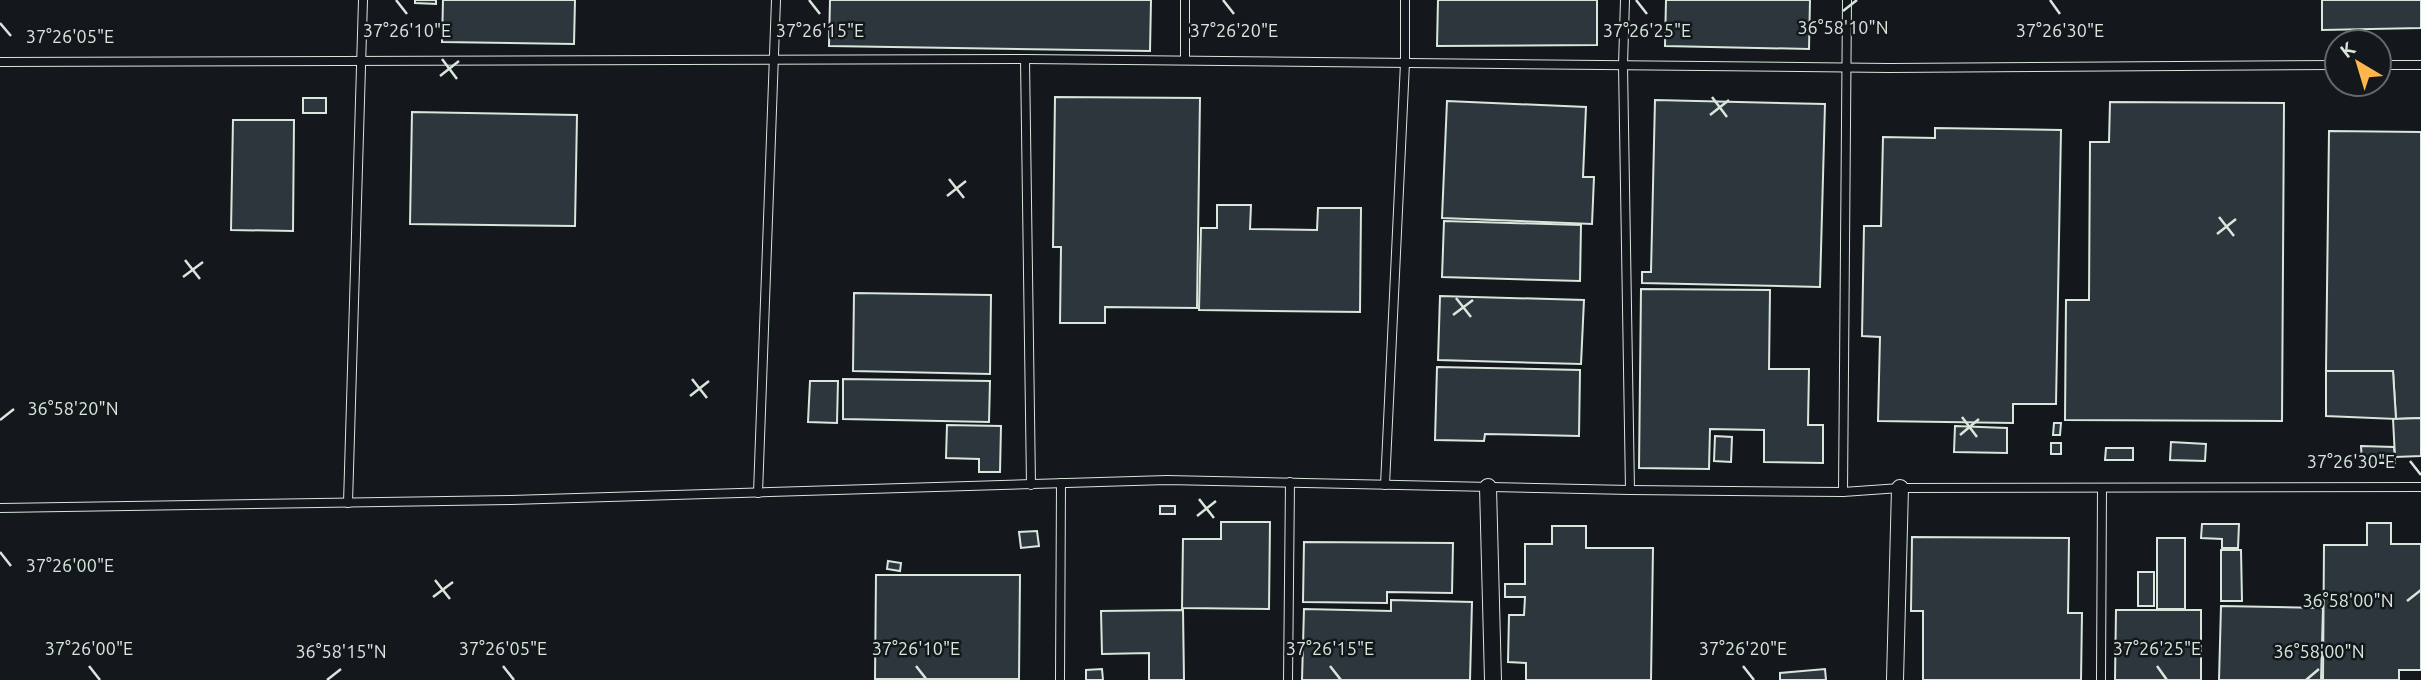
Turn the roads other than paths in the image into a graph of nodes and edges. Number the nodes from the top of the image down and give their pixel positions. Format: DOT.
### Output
graph roads {
  1 [pos="363,0"];
  2 [pos="776,0"];
  3 [pos="1185,0"];
  4 [pos="1405,0"];
  5 [pos="1625,0"];
  6 [pos="1847,0"];
  7 [pos="1026,59"];
  8 [pos="774,60"];
  9 [pos="1185,60"];
  10 [pos="362,61"];
  11 [pos="0,62"];
  12 [pos="1405,63"];
  13 [pos="1623,65"];
  14 [pos="2323,65"];
  15 [pos="2393,65"];
  16 [pos="2421,65"];
  17 [pos="1849,68"];
  18 [pos="1290,482"];
  19 [pos="1061,483"];
  20 [pos="1031,485"];
  21 [pos="1385,485"];
  22 [pos="1488,487"];
  23 [pos="2421,487"];
  24 [pos="1900,488"];
  25 [pos="2102,489"];
  26 [pos="1630,490"];
  27 [pos="1843,492"];
  28 [pos="758,493"];
  29 [pos="348,503"];
  30 [pos="0,508"];
  31 [pos="1060,680"];
  32 [pos="1288,680"];
  33 [pos="1493,680"];
  34 [pos="1895,680"];
  35 [pos="2101,680"];
  1 -- 10 [label="lane"];
  2 -- 8 [label="lane"];
  3 -- 9 [label="lane"];
  4 -- 12 [label="lane"];
  5 -- 13 [label="lane"];
  6 -- 17 [label="lane"];
  7 -- 8 [label="lane"];
  7 -- 9 [label="lane"];
  7 -- 20 [label="lane"];
  8 -- 10 [label="lane"];
  8 -- 28 [label="lane"];
  9 -- 12 [label="lane"];
  10 -- 11 [label="lane"];
  10 -- 29 [label="lane"];
  12 -- 13 [label="lane"];
  12 -- 21 [label="lane"];
  13 -- 17 [label="lane"];
  13 -- 26 [label="lane"];
  14 -- 17 [label="lane"];
  15 -- 16 [label="lane"];
  17 -- 27 [label="lane"];
  18 -- 19 [label="lane"];
  18 -- 21 [label="lane"];
  18 -- 32 [label="lane"];
  19 -- 20 [label="lane"];
  19 -- 31 [label="lane"];
  20 -- 28 [label="lane"];
  21 -- 22 [label="lane"];
  22 -- 26 [label="lane"];
  22 -- 33 [label="street"];
  23 -- 25 [label="lane"];
  24 -- 25 [label="lane"];
  24 -- 27 [label="lane"];
  24 -- 34 [label="street"];
  25 -- 35 [label="lane"];
  26 -- 27 [label="lane"];
  28 -- 29 [label="lane"];
  29 -- 30 [label="lane"];
}
